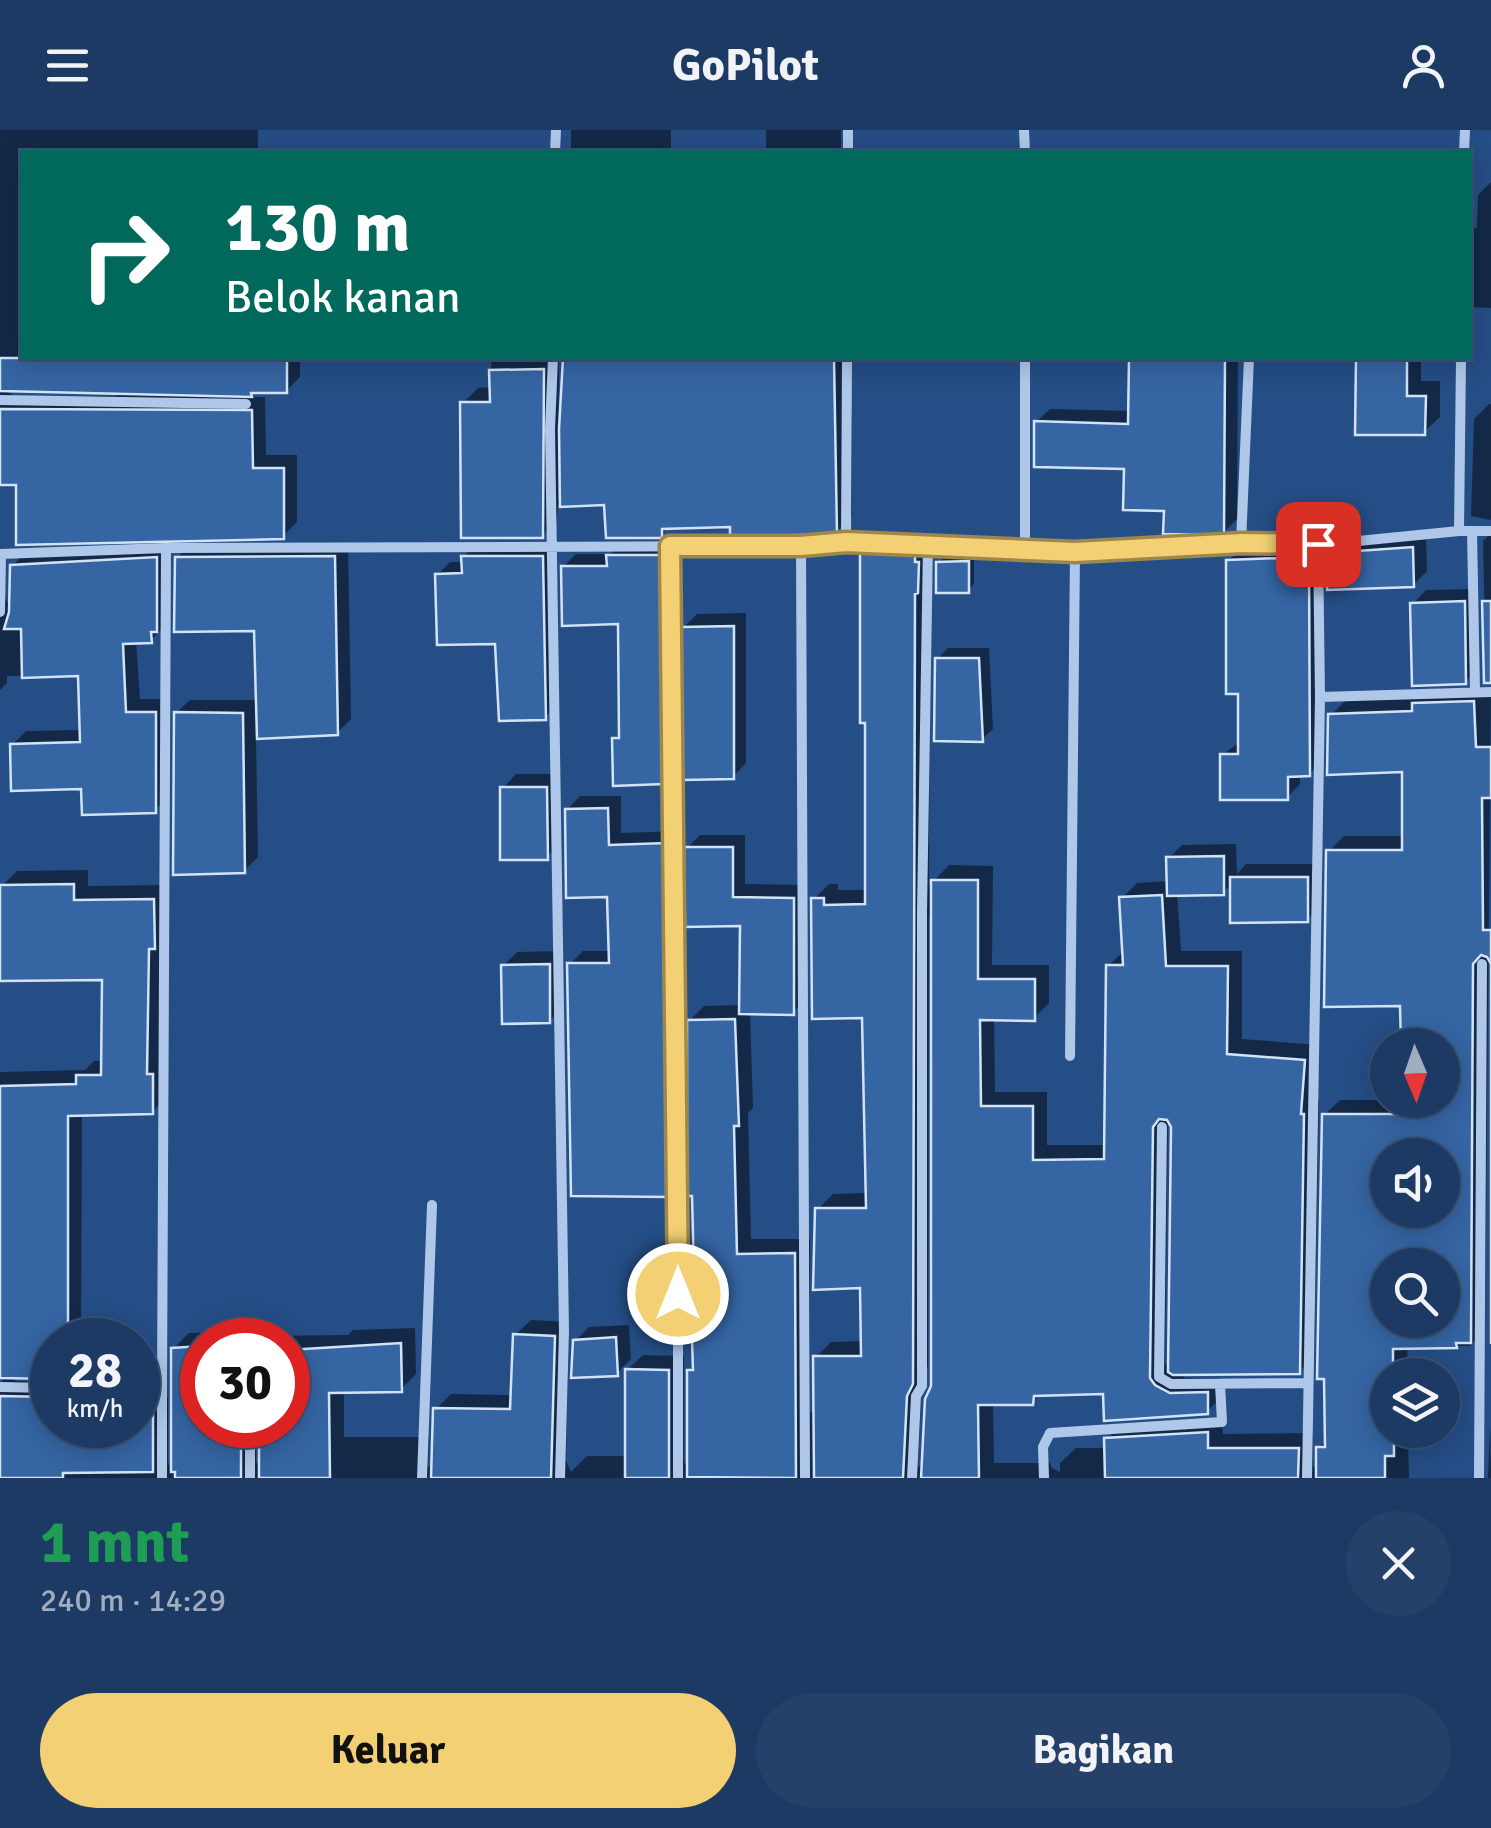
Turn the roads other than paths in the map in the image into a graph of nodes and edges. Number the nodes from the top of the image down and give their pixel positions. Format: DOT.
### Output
graph roads {
  1 [pos="552,360"];
  2 [pos="847,360"];
  3 [pos="1025,360"];
  4 [pos="1248,360"];
  5 [pos="1461,360"];
  6 [pos="0,400"];
  7 [pos="246,404"];
  8 [pos="1459,531"];
  9 [pos="1472,531"];
  10 [pos="1491,532"];
  11 [pos="846,542"];
  12 [pos="1242,543"];
  13 [pos="928,544"];
  14 [pos="1318,544"];
  15 [pos="554,546"];
  16 [pos="670,546"];
  17 [pos="801,546"];
  18 [pos="166,548"];
  19 [pos="1025,550"];
  20 [pos="1075,552"];
  21 [pos="1,554"];
  22 [pos="0,612"];
  23 [pos="1475,691"];
  24 [pos="1491,692"];
  25 [pos="1320,698"];
  26 [pos="1482,964"];
  27 [pos="1070,1056"];
  28 [pos="1162,1128"];
  29 [pos="432,1205"];
  30 [pos="1307,1383"];
  31 [pos="1220,1384"];
  32 [pos="0,1387"];
  33 [pos="30,1388"];
  34 [pos="162,1389"];
  35 [pos="250,1448"];
  36 [pos="162,1478"];
  37 [pos="250,1478"];
  38 [pos="422,1478"];
  39 [pos="560,1478"];
  40 [pos="678,1478"];
  41 [pos="805,1478"];
  42 [pos="912,1478"];
  43 [pos="1044,1478"];
  44 [pos="1307,1478"];
  45 [pos="1479,1478"];
  1 -- 15 [label="street"];
  2 -- 11 [label="street"];
  3 -- 19 [label="street"];
  4 -- 12 [label="street"];
  5 -- 8 [label="street"];
  6 -- 7 [label="street"];
  8 -- 9 [label="street"];
  8 -- 14 [label="street"];
  9 -- 10 [label="street"];
  9 -- 23 [label="street"];
  11 -- 13 [label="street"];
  11 -- 17 [label="street"];
  12 -- 14 [label="street"];
  12 -- 20 [label="street"];
  13 -- 19 [label="street"];
  13 -- 42 [label="street"];
  14 -- 25 [label="street"];
  15 -- 16 [label="street"];
  15 -- 18 [label="street"];
  15 -- 39 [label="street"];
  16 -- 17 [label="street"];
  16 -- 40 [label="street"];
  17 -- 41 [label="street"];
  18 -- 21 [label="street"];
  18 -- 34 [label="street"];
  19 -- 20 [label="street"];
  20 -- 27 [label="street"];
  21 -- 22 [label="street"];
  23 -- 24 [label="street"];
  23 -- 25 [label="street"];
  25 -- 30 [label="street"];
  26 -- 45 [label="street"];
  28 -- 31 [label="street"];
  29 -- 38 [label="street"];
  30 -- 31 [label="street"];
  30 -- 44 [label="street"];
  31 -- 43 [label="street"];
  32 -- 33 [label="street"];
  34 -- 36 [label="street"];
  35 -- 37 [label="street"];
}
